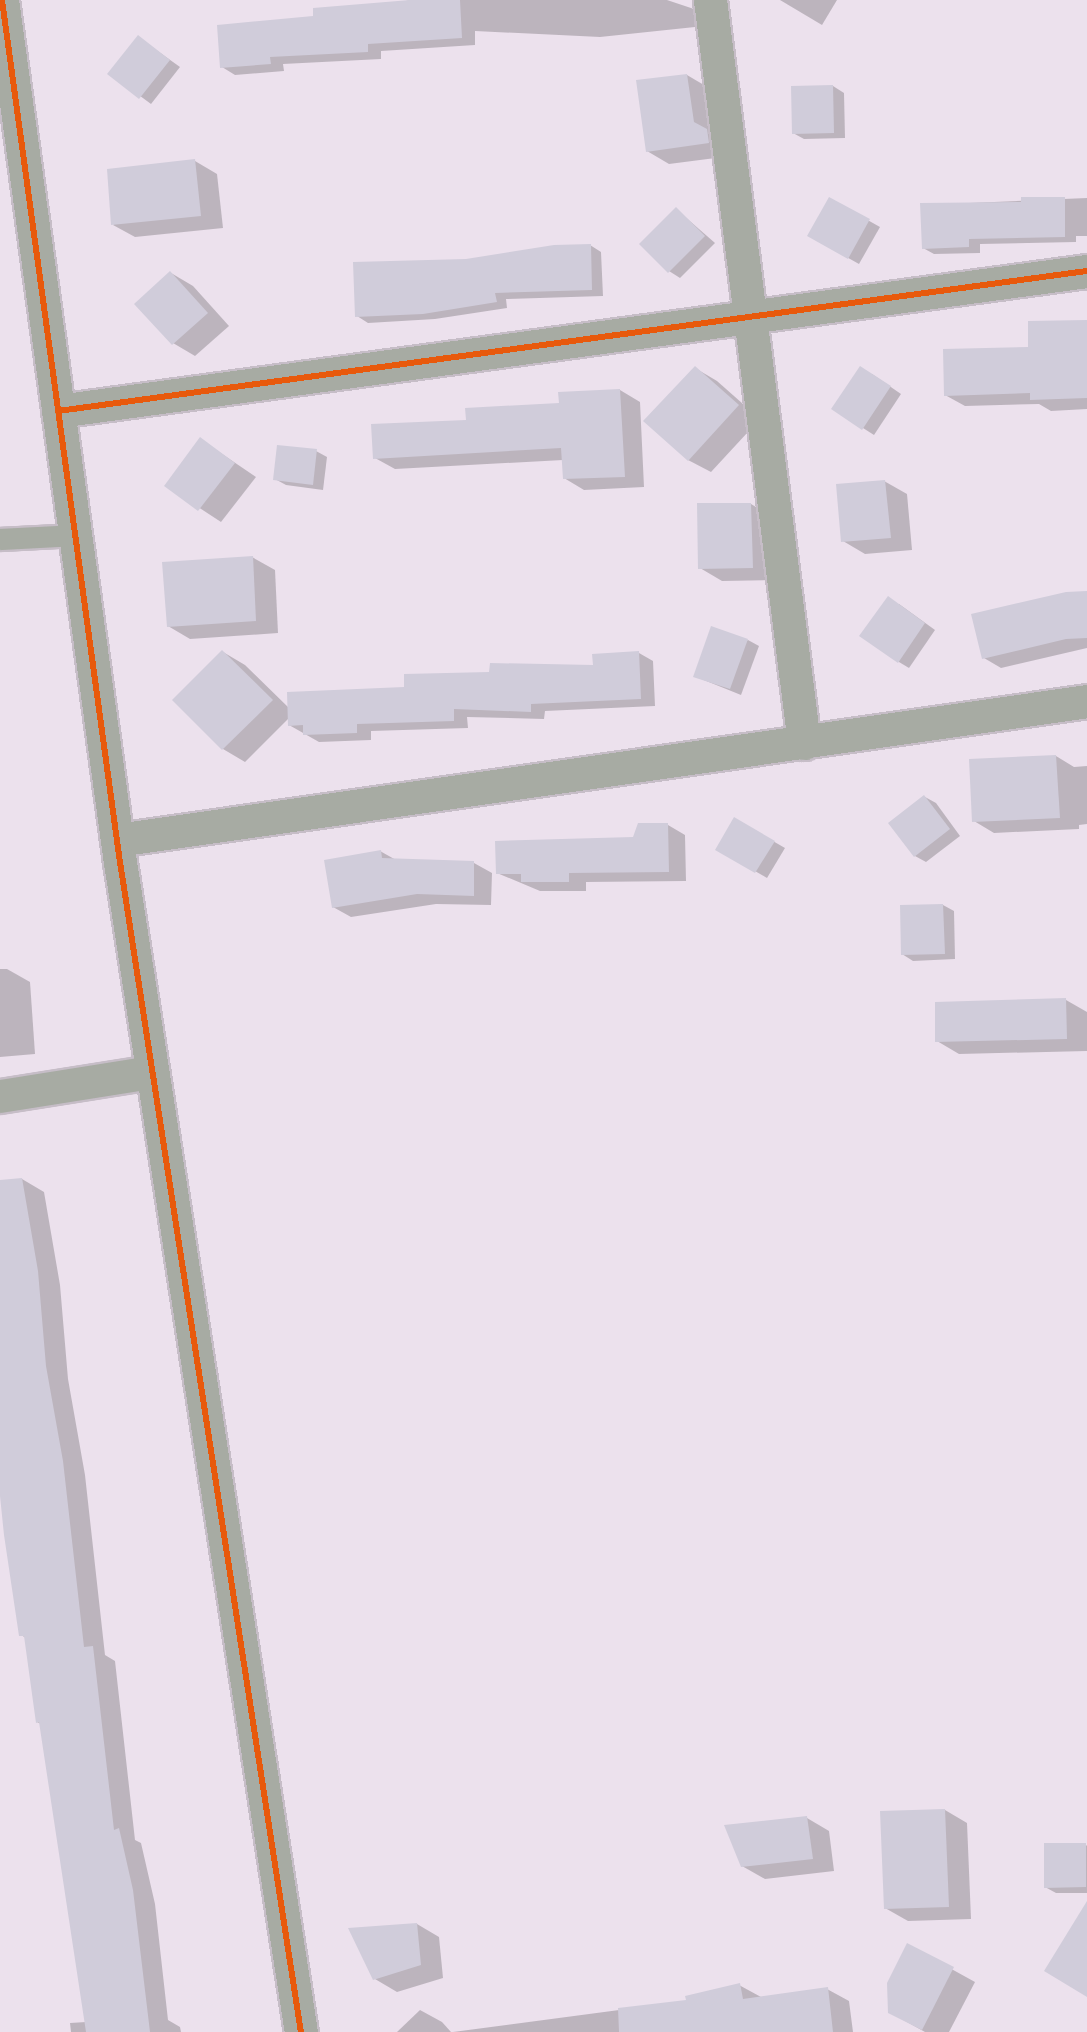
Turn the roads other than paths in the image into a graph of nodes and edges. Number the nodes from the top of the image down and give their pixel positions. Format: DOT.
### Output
graph roads {
  1 [pos="2,0"];
  2 [pos="710,0"];
  3 [pos="1087,271"];
  4 [pos="749,320"];
  5 [pos="58,411"];
  6 [pos="76,534"];
  7 [pos="0,539"];
  8 [pos="1087,701"];
  9 [pos="804,743"];
  10 [pos="117,840"];
  11 [pos="152,1072"];
  12 [pos="0,1096"];
  13 [pos="301,2032"];
  1 -- 5 [label="street"];
  2 -- 4 [label="street"];
  3 -- 4 [label="street"];
  4 -- 5 [label="street"];
  4 -- 9 [label="street"];
  5 -- 6 [label="street"];
  6 -- 7 [label="lane"];
  6 -- 10 [label="street"];
  8 -- 9 [label="street"];
  9 -- 10 [label="street"];
  10 -- 11 [label="street"];
  11 -- 12 [label="street"];
  11 -- 13 [label="street"];
}
